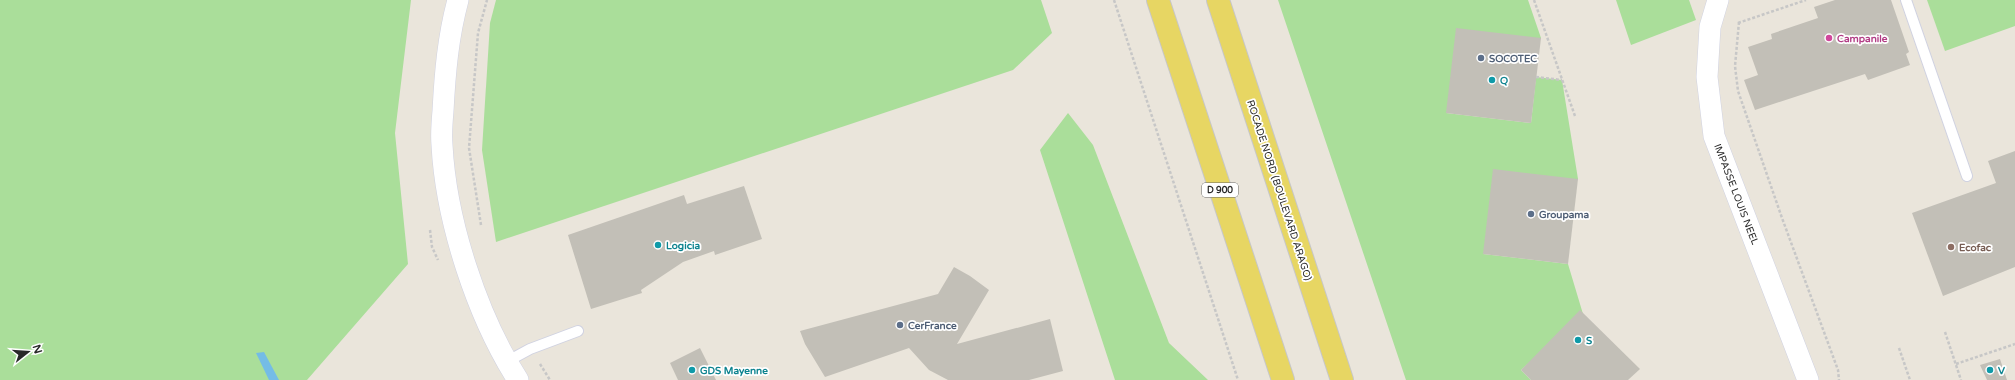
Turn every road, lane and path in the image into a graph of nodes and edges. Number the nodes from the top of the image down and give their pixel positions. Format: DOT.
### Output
graph roads {
  1 [pos="458,0"];
  2 [pos="487,0"];
  3 [pos="1114,0"];
  4 [pos="1158,0"];
  5 [pos="1218,0"];
  6 [pos="1534,0"];
  7 [pos="1718,0"];
  8 [pos="1806,0"];
  9 [pos="1906,0"];
  10 [pos="1739,22"];
  11 [pos="1710,27"];
  12 [pos="1536,77"];
  13 [pos="1562,80"];
  14 [pos="1575,116"];
  15 [pos="1966,176"];
  16 [pos="481,231"];
  17 [pos="578,330"];
  18 [pos="1945,332"];
  19 [pos="2015,344"];
  20 [pos="1899,348"];
  21 [pos="530,349"];
  22 [pos="506,362"];
  23 [pos="1956,364"];
  24 [pos="518,380"];
  25 [pos="550,380"];
  26 [pos="1238,380"];
  27 [pos="1283,380"];
  28 [pos="1342,380"];
  29 [pos="1808,380"];
  30 [pos="1839,380"];
  31 [pos="1910,380"];
  32 [pos="1961,380"];
  1 -- 22 [label="street"];
  2 -- 16 [label="path"];
  3 -- 26 [label="path"];
  4 -- 27 [label="main road, D 900"];
  5 -- 28 [label="main road, ROCADE NORD (BOULEVARD ARAGO)"];
  6 -- 13 [label="path"];
  7 -- 11 [label="street, IMPASSE LOUIS NEEL"];
  8 -- 10 [label="path"];
  9 -- 15 [label="lane"];
  10 -- 11 [label="path"];
  10 -- 30 [label="path"];
  11 -- 29 [label="street, IMPASSE LOUIS NEEL"];
  12 -- 13 [label="path"];
  13 -- 14 [label="path"];
  17 -- 21 [label="lane"];
  18 -- 23 [label="path"];
  19 -- 23 [label="path"];
  20 -- 31 [label="path"];
  21 -- 22 [label="lane"];
  21 -- 25 [label="path"];
  22 -- 24 [label="street"];
  23 -- 32 [label="path"];
}
